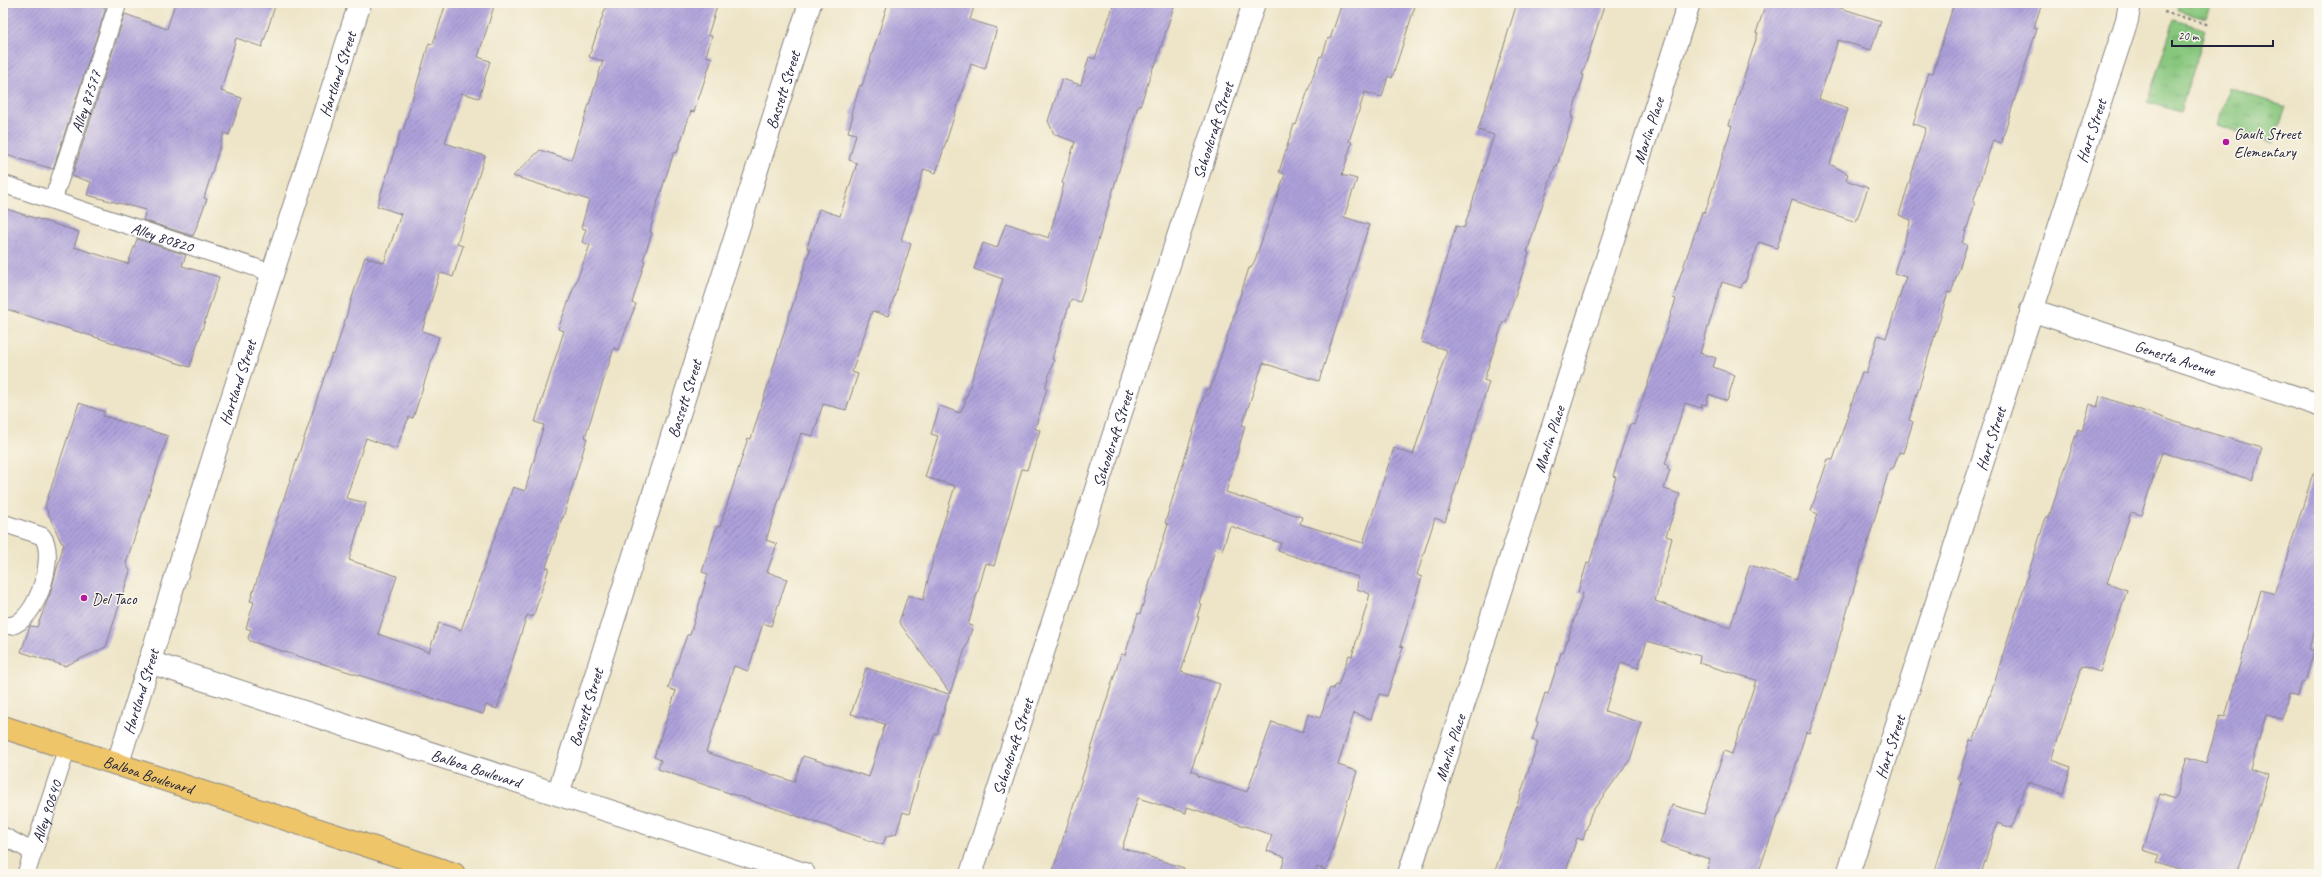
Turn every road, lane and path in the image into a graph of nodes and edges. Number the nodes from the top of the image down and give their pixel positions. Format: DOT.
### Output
graph roads {
  1 [pos="118,3"];
  2 [pos="360,3"];
  3 [pos="810,3"];
  4 [pos="1254,3"];
  5 [pos="1689,3"];
  6 [pos="2130,3"];
  7 [pos="2164,12"];
  8 [pos="2210,25"];
  9 [pos="3,184"];
  10 [pos="53,200"];
  11 [pos="272,273"];
  12 [pos="2031,310"];
  13 [pos="2319,405"];
  14 [pos="3,523"];
  15 [pos="3,624"];
  16 [pos="149,662"];
  17 [pos="3,727"];
  18 [pos="67,748"];
  19 [pos="118,763"];
  20 [pos="558,794"];
  21 [pos="3,836"];
  22 [pos="33,852"];
  23 [pos="26,874"];
  24 [pos="454,874"];
  25 [pos="804,874"];
  26 [pos="971,874"];
  27 [pos="1409,874"];
  28 [pos="1848,874"];
  1 -- 10 [label="lane, Alley 87577"];
  2 -- 11 [label="street, Hartland Street"];
  3 -- 20 [label="street, Bassett Street"];
  4 -- 26 [label="street, Schoolcraft Street"];
  5 -- 27 [label="street, Marlin Place"];
  6 -- 12 [label="street, Hart Street"];
  7 -- 8 [label="path"];
  9 -- 10 [label="lane, Alley 80820"];
  10 -- 11 [label="lane, Alley 80820"];
  11 -- 16 [label="street, Hartland Street"];
  12 -- 13 [label="street, Genesta Avenue"];
  12 -- 28 [label="street, Hart Street"];
  14 -- 15 [label="lane"];
  16 -- 19 [label="street, Hartland Street"];
  16 -- 20 [label="street, Balboa Boulevard"];
  17 -- 18 [label="main road, Balboa Boulevard"];
  18 -- 19 [label="main road, Balboa Boulevard"];
  18 -- 22 [label="lane, Alley 90640"];
  19 -- 24 [label="main road, Balboa Boulevard"];
  20 -- 25 [label="street, Balboa Boulevard"];
  21 -- 22 [label="lane"];
  22 -- 23 [label="lane, Alley 90640"];
}
